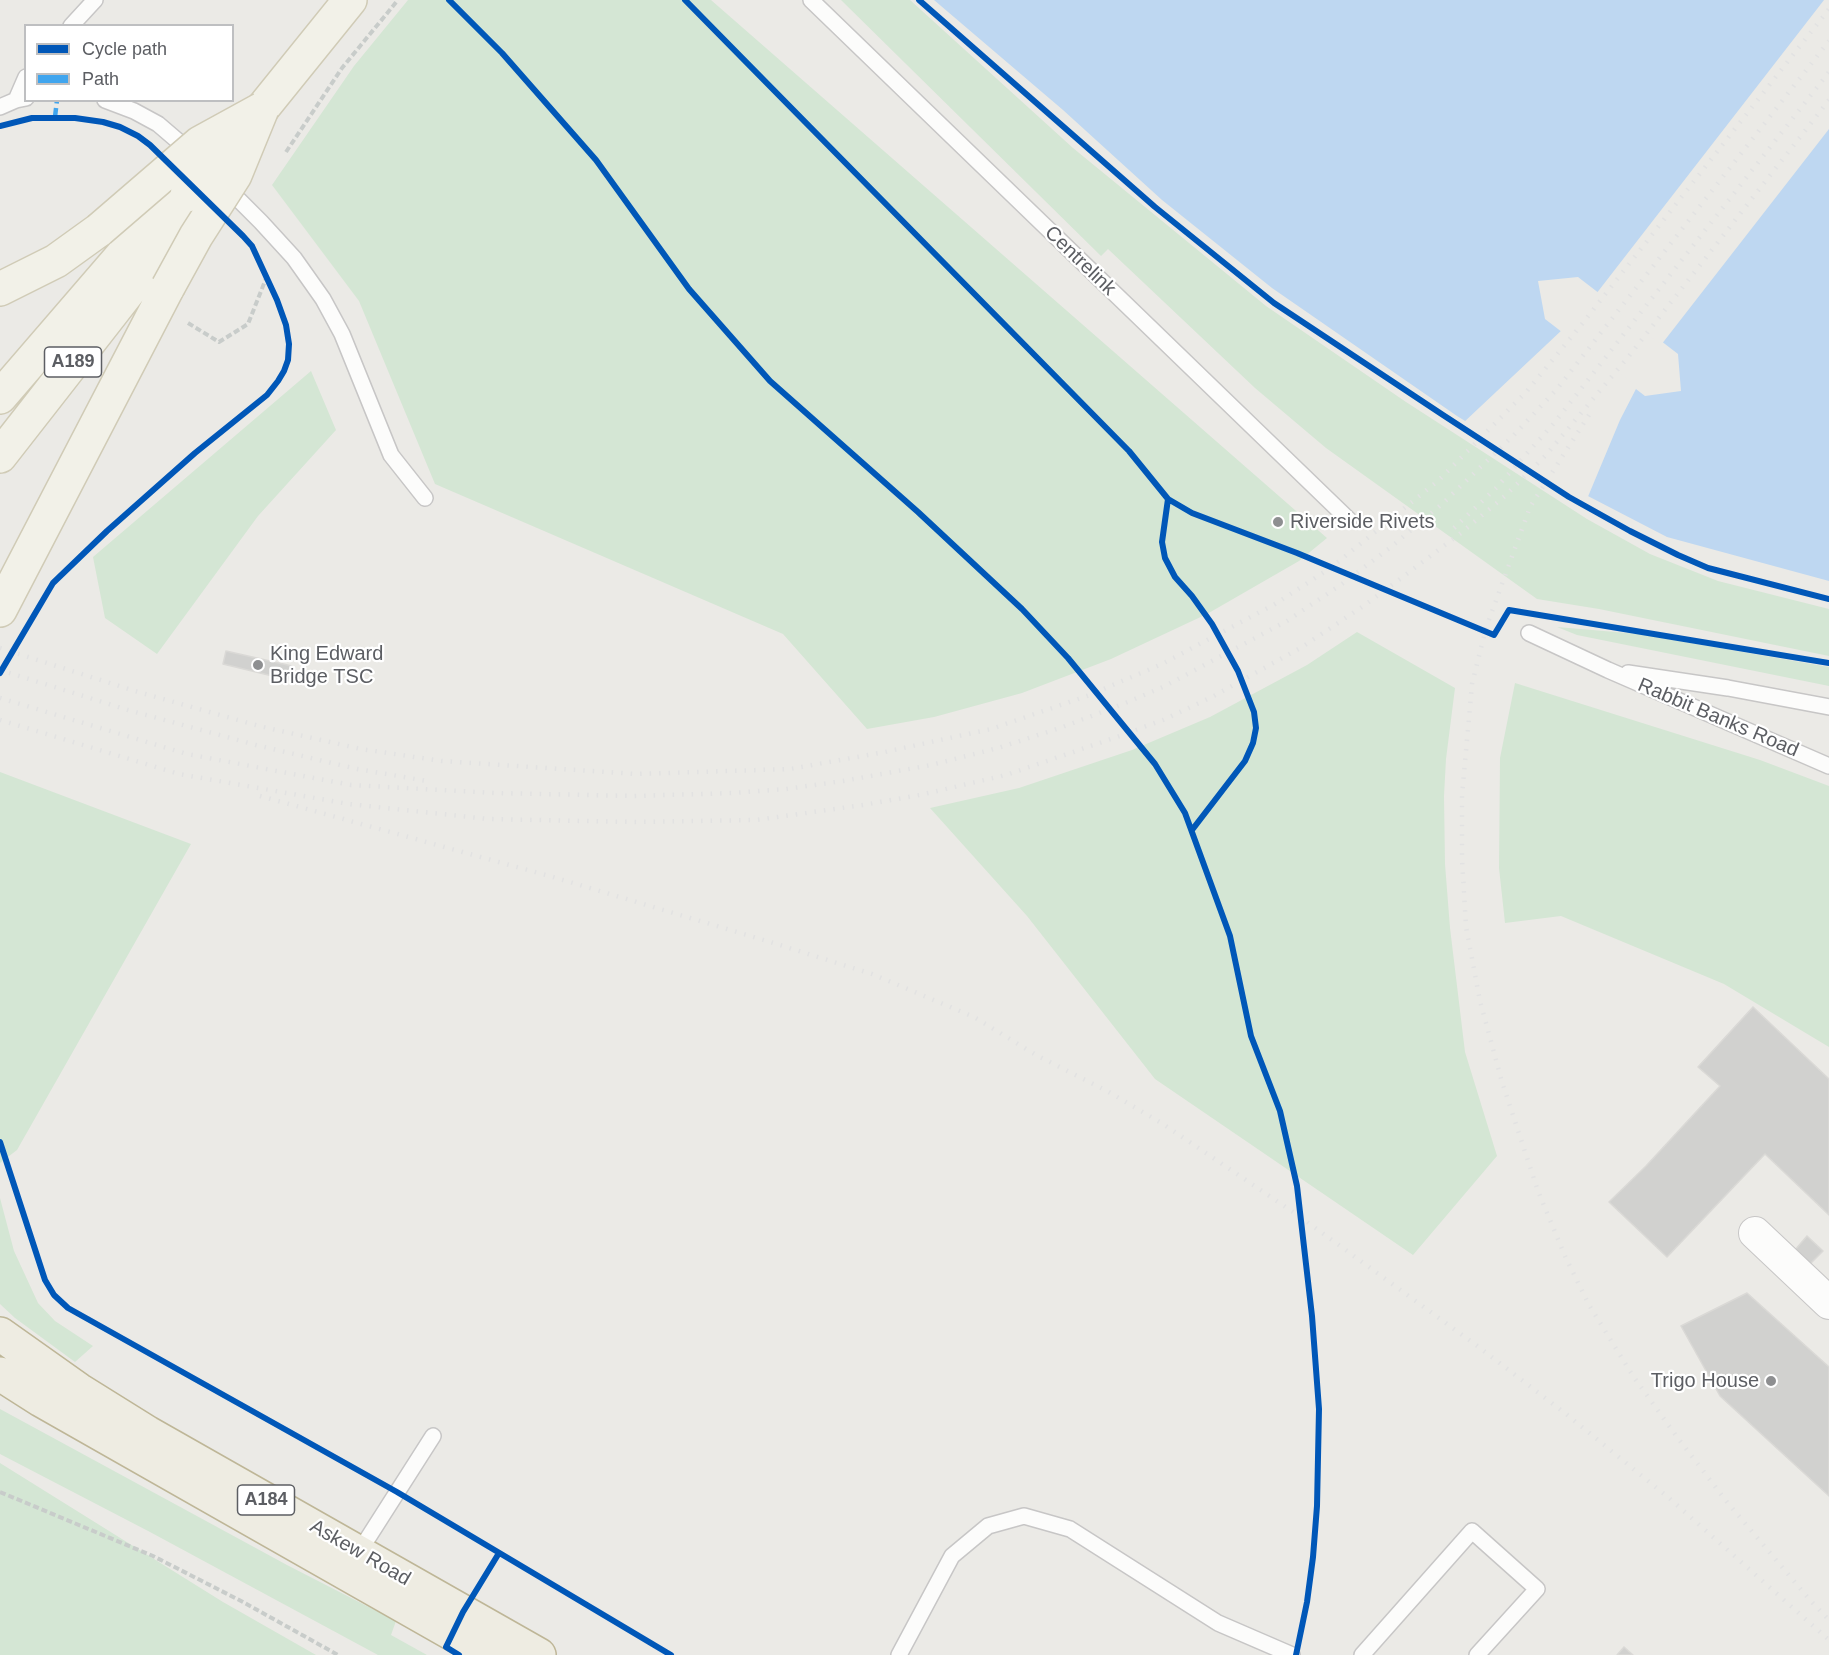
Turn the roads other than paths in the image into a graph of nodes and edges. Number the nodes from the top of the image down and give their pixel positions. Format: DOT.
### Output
graph roads {
  1 [pos="95,0"];
  2 [pos="350,0"];
  3 [pos="811,0"];
  4 [pos="73,24"];
  5 [pos="21,99"];
  6 [pos="110,102"];
  7 [pos="0,107"];
  8 [pos="262,109"];
  9 [pos="147,269"];
  10 [pos="0,289"];
  11 [pos="0,397"];
  12 [pos="0,456"];
  13 [pos="424,498"];
  14 [pos="1349,520"];
  15 [pos="2,606"];
  16 [pos="1529,633"];
  17 [pos="1608,670"];
  18 [pos="1829,707"];
  19 [pos="1829,766"];
  20 [pos="1755,1233"];
  21 [pos="1829,1303"];
  22 [pos="0,1334"];
  23 [pos="0,1374"];
  24 [pos="433,1436"];
  25 [pos="359,1552"];
  26 [pos="490,1655"];
  27 [pos="539,1655"];
  28 [pos="899,1655"];
  29 [pos="1292,1655"];
  30 [pos="1362,1655"];
  31 [pos="1477,1655"];
  1 -- 4 [label="lane"];
  2 -- 8 [label="main road, A189"];
  3 -- 14 [label="lane, Centrelink"];
  5 -- 7 [label="lane"];
  6 -- 13 [label="lane"];
  8 -- 9 [label="main road, A189, bridge"];
  8 -- 9 [label="main road, bridge"];
  8 -- 10 [label="main road, bridge"];
  9 -- 11 [label="main road, A189"];
  9 -- 12 [label="main road, A189"];
  9 -- 15 [label="main road"];
  16 -- 17 [label="lane"];
  17 -- 18 [label="lane"];
  17 -- 19 [label="lane, Rabbit Banks Road"];
  20 -- 21 [label="street"];
  22 -- 25 [label="highway, Askew Road / A184"];
  23 -- 26 [label="highway, Askew Road / A184"];
  24 -- 25 [label="lane"];
  25 -- 27 [label="highway, Askew Road / A184"];
  28 -- 29 [label="lane"];
  30 -- 31 [label="lane"];
}
